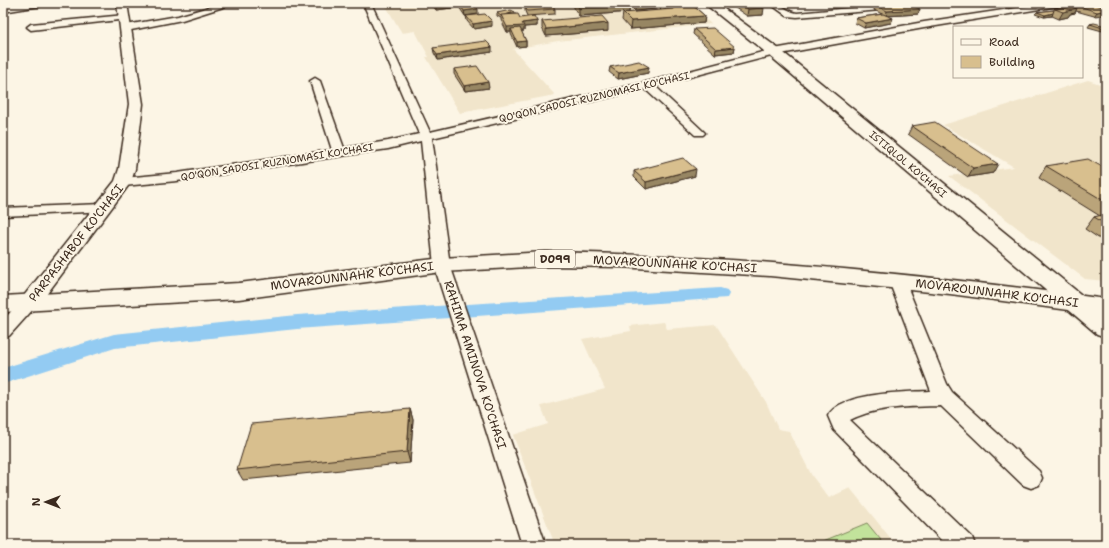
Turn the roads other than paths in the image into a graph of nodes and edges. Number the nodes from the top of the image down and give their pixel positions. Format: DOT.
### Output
graph roads {
  1 [pos="40,3"];
  2 [pos="232,3"];
  3 [pos="366,3"];
  4 [pos="709,3"];
  5 [pos="773,3"];
  6 [pos="907,3"];
  7 [pos="1015,3"];
  8 [pos="1064,3"];
  9 [pos="1078,3"];
  10 [pos="1032,8"];
  11 [pos="3,9"];
  12 [pos="1106,12"];
  13 [pos="124,16"];
  14 [pos="31,27"];
  15 [pos="774,52"];
  16 [pos="315,81"];
  17 [pos="647,85"];
  18 [pos="699,133"];
  19 [pos="426,136"];
  20 [pos="339,152"];
  21 [pos="123,182"];
  22 [pos="103,208"];
  23 [pos="3,212"];
  24 [pos="442,265"];
  25 [pos="896,281"];
  26 [pos="30,302"];
  27 [pos="1076,303"];
  28 [pos="3,304"];
  29 [pos="1106,307"];
  30 [pos="1106,328"];
  31 [pos="3,331"];
  32 [pos="945,398"];
  33 [pos="1031,478"];
  34 [pos="534,545"];
  35 [pos="963,545"];
  1 -- 11 [label="main road"];
  2 -- 13 [label="street"];
  3 -- 19 [label="street, RAHIMA AMINOVA KO'CHASI"];
  4 -- 15 [label="main road, ISTIQLOL KO'CHASI"];
  5 -- 6 [label="street"];
  7 -- 10 [label="street"];
  8 -- 10 [label="street, QO'QON SADOSI RUZNOMASI KO'CHASI"];
  9 -- 12 [label="street"];
  10 -- 15 [label="street, QO'QON SADOSI RUZNOMASI KO'CHASI"];
  13 -- 14 [label="street"];
  13 -- 21 [label="street, PARPASHABOF KO'CHASI"];
  15 -- 17 [label="street, QO'QON SADOSI RUZNOMASI KO'CHASI"];
  15 -- 27 [label="main road, ISTIQLOL KO'CHASI"];
  16 -- 20 [label="street"];
  17 -- 18 [label="street"];
  17 -- 19 [label="street, QO'QON SADOSI RUZNOMASI KO'CHASI"];
  19 -- 20 [label="street, QO'QON SADOSI RUZNOMASI KO'CHASI"];
  19 -- 24 [label="street, RAHIMA AMINOVA KO'CHASI"];
  20 -- 21 [label="street, QO'QON SADOSI RUZNOMASI KO'CHASI"];
  21 -- 22 [label="street, PARPASHABOF KO'CHASI"];
  22 -- 23 [label="street"];
  22 -- 26 [label="street, PARPASHABOF KO'CHASI"];
  24 -- 25 [label="main road, MOVAROUNNAHR KO'CHASI / D099"];
  24 -- 26 [label="main road, MOVAROUNNAHR KO'CHASI / D099"];
  24 -- 34 [label="street, RAHIMA AMINOVA KO'CHASI"];
  25 -- 27 [label="main road, MOVAROUNNAHR KO'CHASI / D099"];
  25 -- 32 [label="street"];
  26 -- 28 [label="main road, MOVAROUNNAHR KO'CHASI / D099"];
  26 -- 31 [label="street, PARPASHABOF KO'CHASI"];
  27 -- 29 [label="main road, MOVAROUNNAHR KO'CHASI / D099"];
  27 -- 30 [label="main road, ISTIQLOL KO'CHASI"];
  32 -- 33 [label="street"];
  32 -- 35 [label="street"];
}
